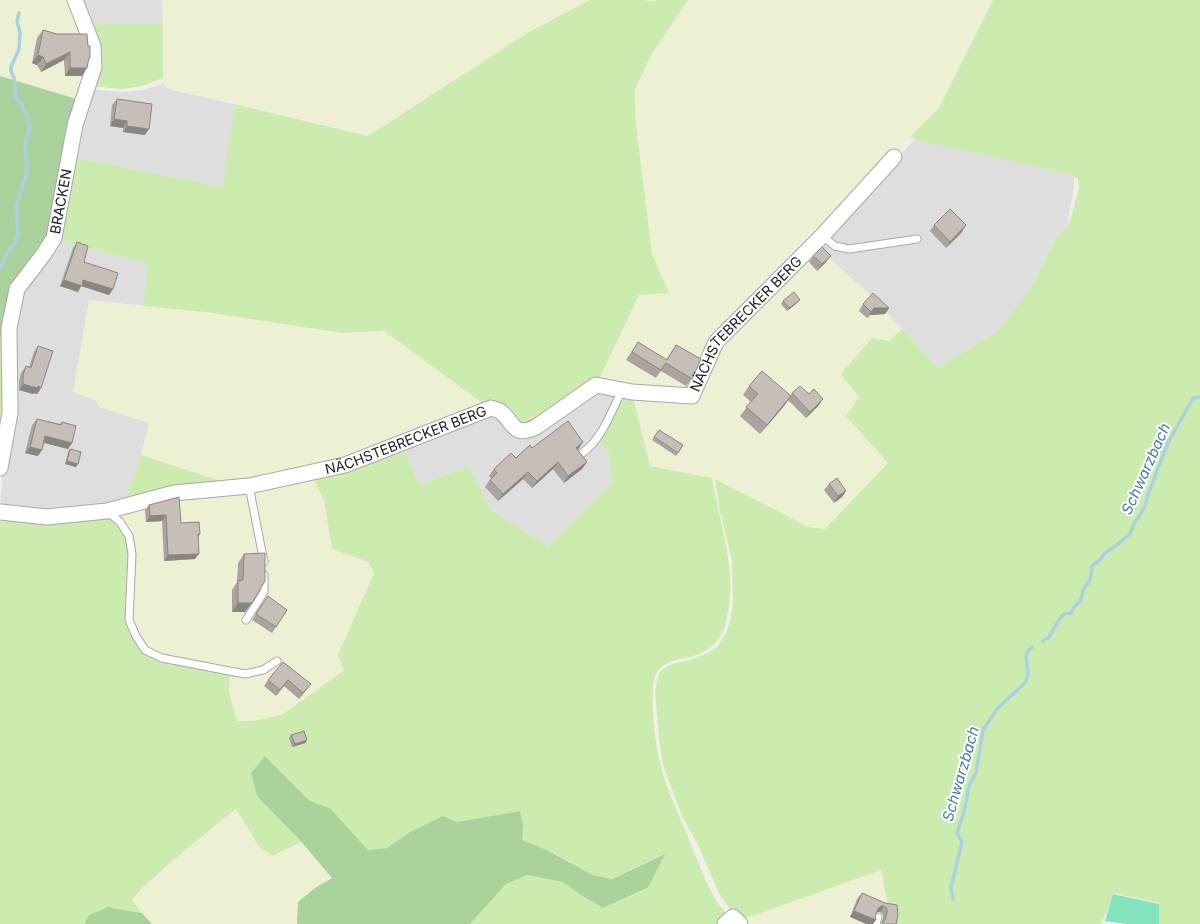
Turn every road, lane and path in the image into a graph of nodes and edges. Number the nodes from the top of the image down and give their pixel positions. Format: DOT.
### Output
graph roads {
  1 [pos="75,0"];
  2 [pos="894,158"];
  3 [pos="822,236"];
  4 [pos="917,239"];
  5 [pos="622,390"];
  6 [pos="581,454"];
  7 [pos="0,468"];
  8 [pos="249,486"];
  9 [pos="107,511"];
  10 [pos="0,512"];
  11 [pos="246,620"];
  12 [pos="277,661"];
  13 [pos="725,924"];
  14 [pos="740,924"];
  1 -- 7 [label="street, BRACKEN"];
  2 -- 3 [label="street, NÄCHSTEBRECKER BERG"];
  3 -- 4 [label="lane"];
  3 -- 5 [label="street, NÄCHSTEBRECKER BERG"];
  5 -- 6 [label="lane"];
  5 -- 8 [label="street, NÄCHSTEBRECKER BERG"];
  8 -- 9 [label="street, NÄCHSTEBRECKER BERG"];
  8 -- 11 [label="lane"];
  9 -- 10 [label="street, NÄCHSTEBRECKER BERG"];
  9 -- 12 [label="lane"];
  13 -- 14 [label="street"];
}
